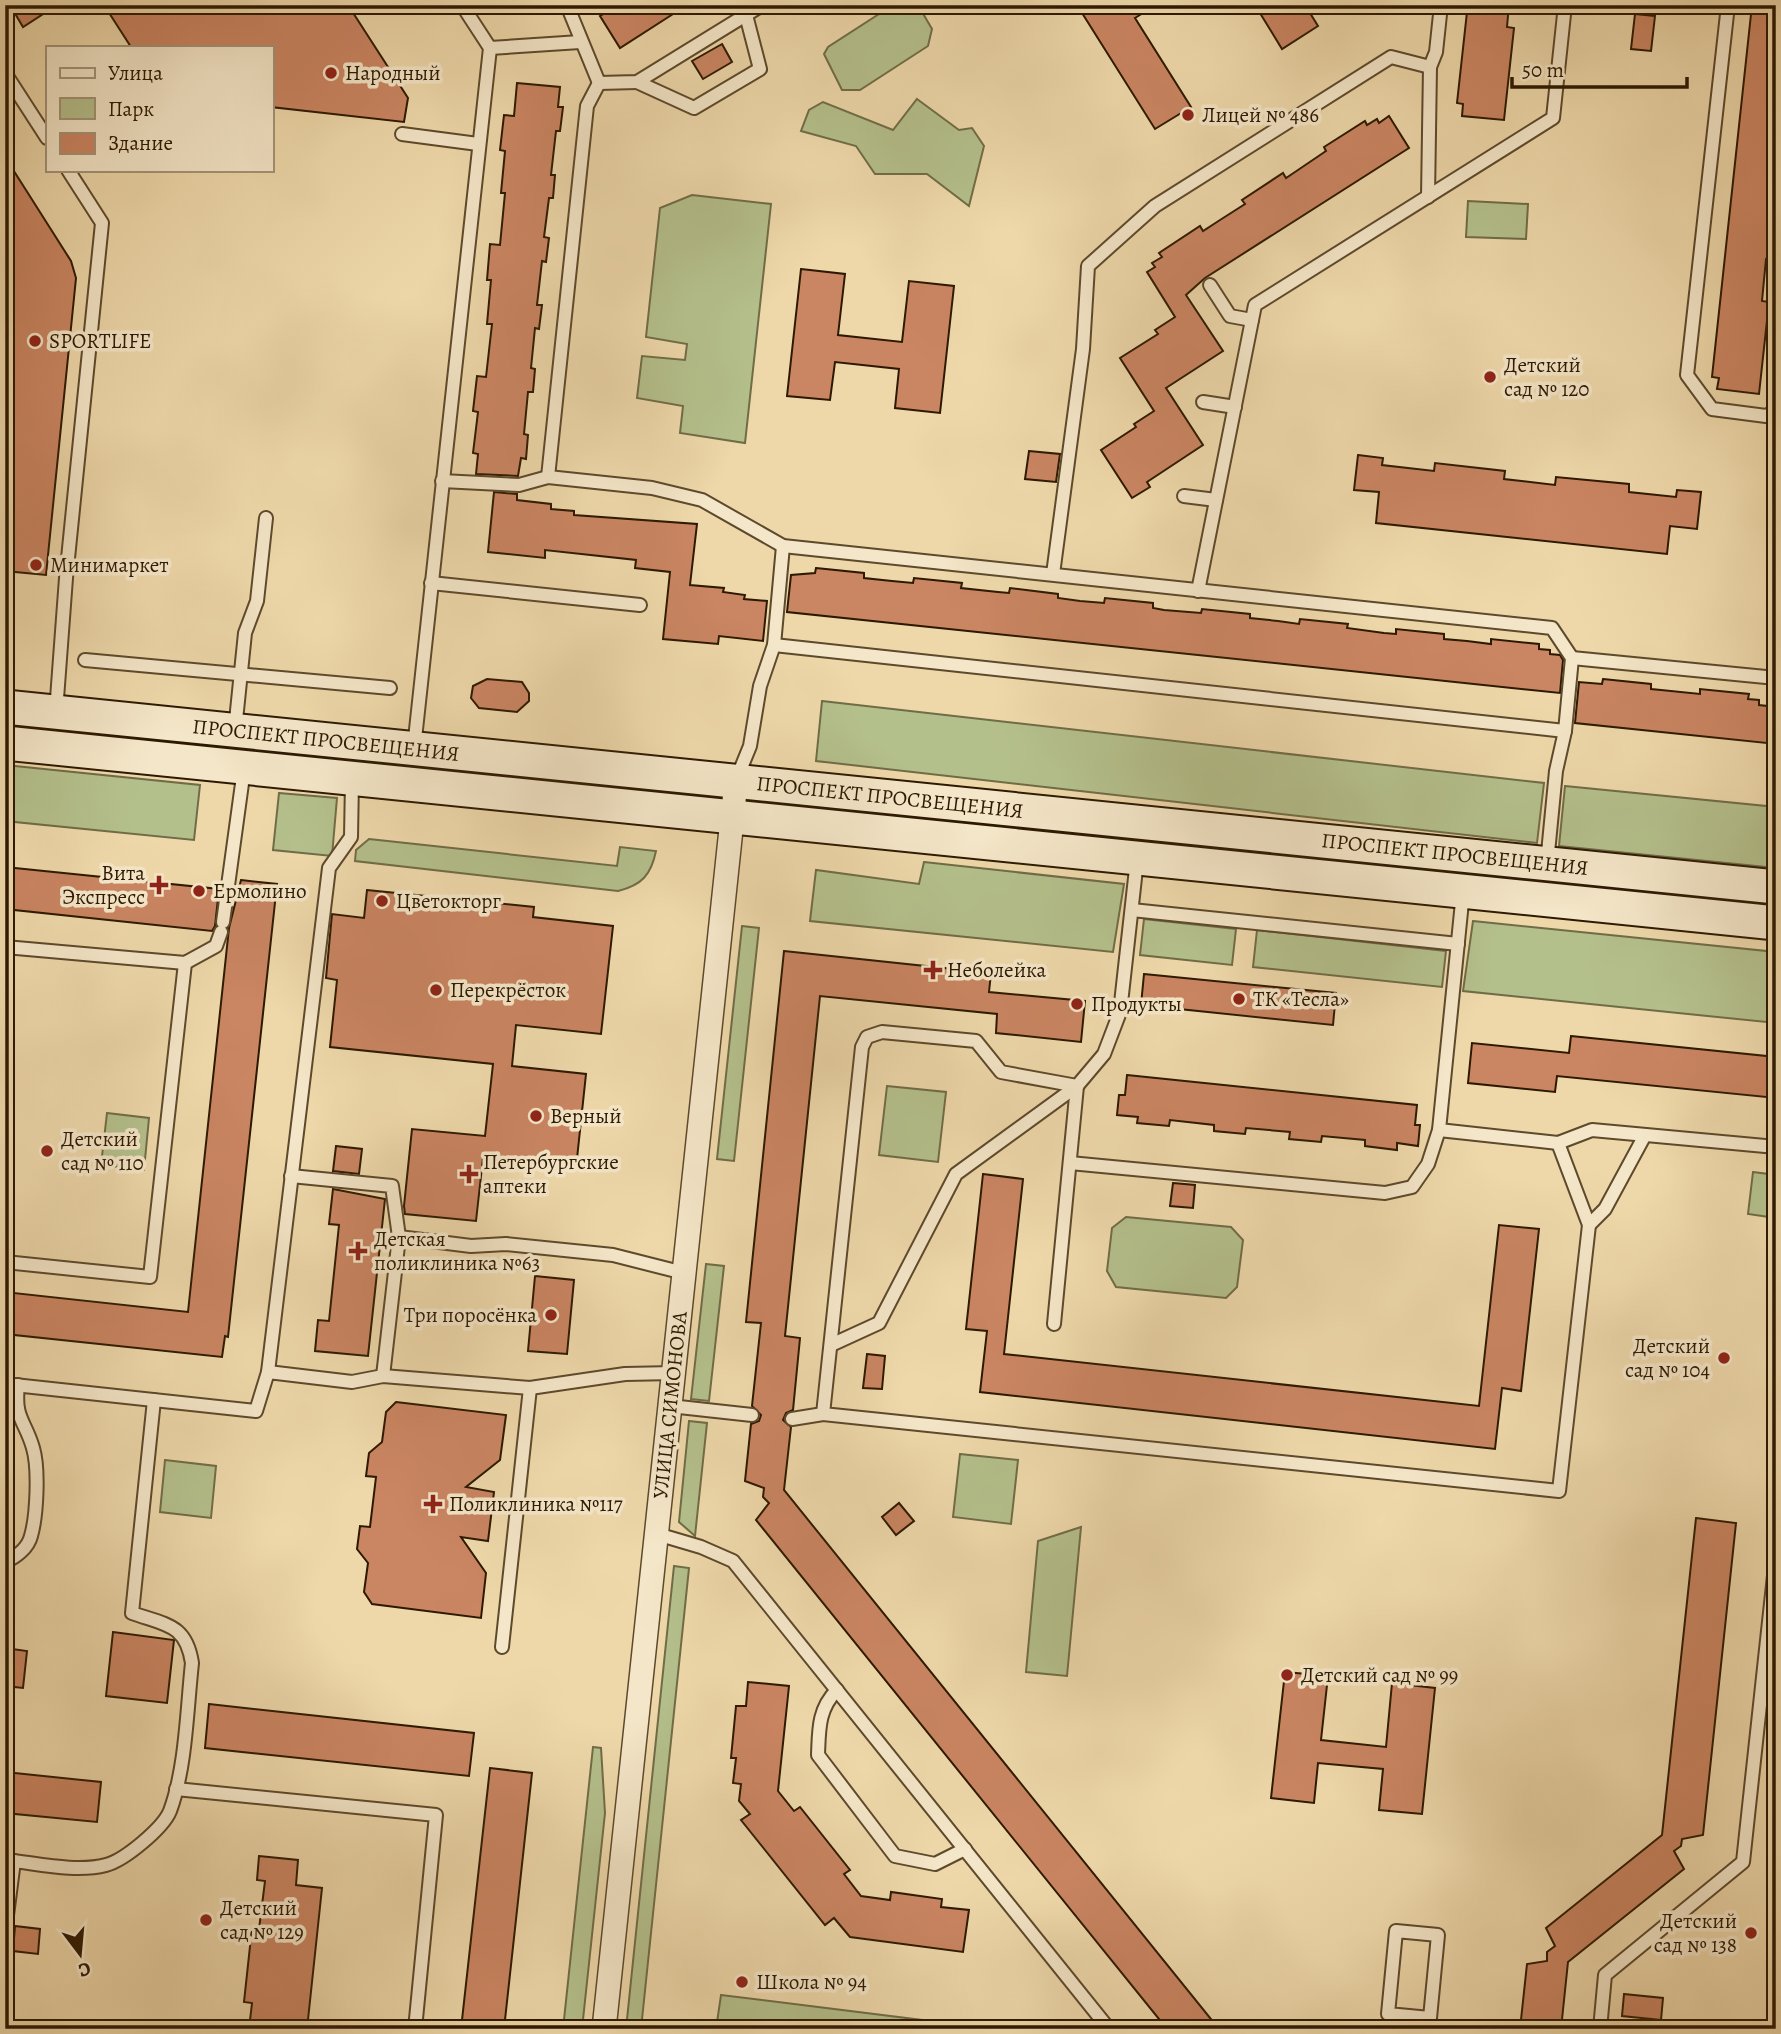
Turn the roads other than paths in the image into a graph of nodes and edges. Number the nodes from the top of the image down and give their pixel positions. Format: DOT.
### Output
graph roads {
  1 [pos="462,5"];
  2 [pos="566,5"];
  3 [pos="762,5"];
  4 [pos="1441,5"];
  5 [pos="1565,5"];
  6 [pos="1728,5"];
  7 [pos="746,15"];
  8 [pos="580,42"];
  9 [pos="490,48"];
  10 [pos="1430,67"];
  11 [pos="5,72"];
  12 [pos="637,82"];
  13 [pos="599,83"];
  14 [pos="402,134"];
  15 [pos="46,136"];
  16 [pos="478,144"];
  17 [pos="69,172"];
  18 [pos="1428,197"];
  19 [pos="1210,285"];
  20 [pos="1252,320"];
  21 [pos="1203,402"];
  22 [pos="1234,407"];
  23 [pos="1776,411"];
  24 [pos="548,477"];
  25 [pos="442,481"];
  26 [pos="1184,496"];
  27 [pos="1216,500"];
  28 [pos="266,518"];
  29 [pos="783,546"];
  30 [pos="1053,575"];
  31 [pos="431,583"];
  32 [pos="1198,590"];
  33 [pos="640,605"];
  34 [pos="774,645"];
  35 [pos="1573,658"];
  36 [pos="85,660"];
  37 [pos="241,674"];
  38 [pos="1776,678"];
  39 [pos="390,688"];
  40 [pos="5,707"];
  41 [pos="56,712"];
  42 [pos="235,731"];
  43 [pos="1565,731"];
  44 [pos="5,743"];
  45 [pos="414,749"];
  46 [pos="244,768"];
  47 [pos="352,779"];
  48 [pos="736,782"];
  49 [pos="732,817"];
  50 [pos="1138,858"];
  51 [pos="1547,864"];
  52 [pos="1776,887"];
  53 [pos="1463,891"];
  54 [pos="1132,910"];
  55 [pos="1776,923"];
  56 [pos="1458,944"];
  57 [pos="5,947"];
  58 [pos="185,963"];
  59 [pos="1077,1086"];
  60 [pos="1439,1130"];
  61 [pos="1645,1135"];
  62 [pos="1558,1143"];
  63 [pos="1776,1147"];
  64 [pos="1070,1163"];
  65 [pos="291,1176"];
  66 [pos="1589,1225"];
  67 [pos="399,1237"];
  68 [pos="5,1262"];
  69 [pos="684,1272"];
  70 [pos="1054,1324"];
  71 [pos="831,1345"];
  72 [pos="268,1372"];
  73 [pos="674,1373"];
  74 [pos="383,1376"];
  75 [pos="11,1385"];
  76 [pos="530,1388"];
  77 [pos="154,1400"];
  78 [pos="670,1406"];
  79 [pos="823,1414"];
  80 [pos="752,1415"];
  81 [pos="792,1419"];
  82 [pos="657,1534"];
  83 [pos="1776,1557"];
  84 [pos="5,1562"];
  85 [pos="502,1647"];
  86 [pos="836,1690"];
  87 [pos="176,1789"];
  88 [pos="965,1849"];
  89 [pos="10,1861"];
  90 [pos="5,1931"];
  91 [pos="1429,2024"];
  92 [pos="415,2029"];
  93 [pos="604,2029"];
  94 [pos="1109,2029"];
  95 [pos="1600,2029"];
  1 -- 9 [label="lane"];
  2 -- 8 [label="lane"];
  3 -- 7 [label="lane"];
  4 -- 10 [label="lane"];
  5 -- 18 [label="lane"];
  6 -- 23 [label="lane"];
  7 -- 12 [label="lane"];
  7 -- 12 [label="lane"];
  8 -- 9 [label="lane"];
  8 -- 13 [label="lane"];
  9 -- 16 [label="lane"];
  10 -- 18 [label="lane"];
  10 -- 30 [label="lane"];
  11 -- 15 [label="lane"];
  12 -- 13 [label="lane"];
  13 -- 24 [label="lane"];
  14 -- 16 [label="lane"];
  16 -- 25 [label="lane"];
  17 -- 41 [label="lane"];
  18 -- 20 [label="lane"];
  19 -- 20 [label="lane"];
  20 -- 22 [label="lane"];
  21 -- 22 [label="lane"];
  22 -- 27 [label="lane"];
  24 -- 25 [label="lane"];
  24 -- 29 [label="lane"];
  25 -- 31 [label="lane"];
  26 -- 27 [label="lane"];
  27 -- 32 [label="lane"];
  28 -- 37 [label="lane"];
  29 -- 30 [label="lane"];
  29 -- 34 [label="lane"];
  30 -- 32 [label="lane"];
  31 -- 33 [label="lane"];
  31 -- 45 [label="lane"];
  32 -- 35 [label="lane"];
  34 -- 43 [label="lane"];
  34 -- 48 [label="lane"];
  35 -- 38 [label="lane"];
  35 -- 43 [label="lane"];
  36 -- 37 [label="lane"];
  37 -- 39 [label="lane"];
  37 -- 42 [label="lane"];
  40 -- 41 [label="main road, ПРОСПЕКТ ПРОСВЕЩЕНИЯ"];
  41 -- 42 [label="main road, ПРОСПЕКТ ПРОСВЕЩЕНИЯ"];
  42 -- 45 [label="main road, ПРОСПЕКТ ПРОСВЕЩЕНИЯ"];
  43 -- 51 [label="lane"];
  44 -- 46 [label="main road, ПРОСПЕКТ ПРОСВЕЩЕНИЯ"];
  45 -- 48 [label="main road, ПРОСПЕКТ ПРОСВЕЩЕНИЯ"];
  46 -- 47 [label="main road, ПРОСПЕКТ ПРОСВЕЩЕНИЯ"];
  46 -- 58 [label="lane"];
  47 -- 49 [label="main road, ПРОСПЕКТ ПРОСВЕЩЕНИЯ"];
  47 -- 65 [label="lane"];
  48 -- 49 [label="street, УЛИЦА СИМОНОВА"];
  48 -- 51 [label="main road, ПРОСПЕКТ ПРОСВЕЩЕНИЯ"];
  49 -- 50 [label="main road, ПРОСПЕКТ ПРОСВЕЩЕНИЯ"];
  49 -- 69 [label="street, УЛИЦА СИМОНОВА"];
  50 -- 53 [label="main road, ПРОСПЕКТ ПРОСВЕЩЕНИЯ"];
  50 -- 54 [label="lane"];
  51 -- 52 [label="main road, ПРОСПЕКТ ПРОСВЕЩЕНИЯ"];
  53 -- 55 [label="main road, ПРОСПЕКТ ПРОСВЕЩЕНИЯ"];
  53 -- 56 [label="lane"];
  54 -- 56 [label="lane"];
  54 -- 59 [label="lane"];
  56 -- 60 [label="lane"];
  57 -- 58 [label="lane"];
  58 -- 68 [label="lane"];
  59 -- 64 [label="lane"];
  59 -- 71 [label="lane"];
  59 -- 71 [label="lane"];
  60 -- 62 [label="lane"];
  60 -- 64 [label="lane"];
  61 -- 62 [label="lane"];
  61 -- 63 [label="lane"];
  61 -- 66 [label="lane"];
  62 -- 66 [label="lane"];
  64 -- 70 [label="lane"];
  65 -- 67 [label="lane"];
  65 -- 72 [label="lane"];
  66 -- 79 [label="lane"];
  67 -- 69 [label="lane"];
  67 -- 74 [label="lane"];
  69 -- 73 [label="street, УЛИЦА СИМОНОВА"];
  71 -- 79 [label="lane"];
  72 -- 74 [label="lane"];
  72 -- 77 [label="lane"];
  73 -- 76 [label="lane"];
  73 -- 78 [label="street, УЛИЦА СИМОНОВА"];
  74 -- 76 [label="lane"];
  75 -- 77 [label="lane"];
  75 -- 84 [label="lane"];
  76 -- 85 [label="lane"];
  77 -- 87 [label="lane"];
  78 -- 80 [label="lane"];
  78 -- 82 [label="street, УЛИЦА СИМОНОВА"];
  79 -- 81 [label="lane"];
  82 -- 86 [label="lane"];
  82 -- 93 [label="street, УЛИЦА СИМОНОВА"];
  83 -- 95 [label="lane"];
  86 -- 88 [label="lane"];
  86 -- 88 [label="lane"];
  87 -- 89 [label="lane"];
  87 -- 92 [label="lane"];
  88 -- 94 [label="lane"];
  89 -- 90 [label="lane"];
  91 -- 91 [label="lane"];
}
